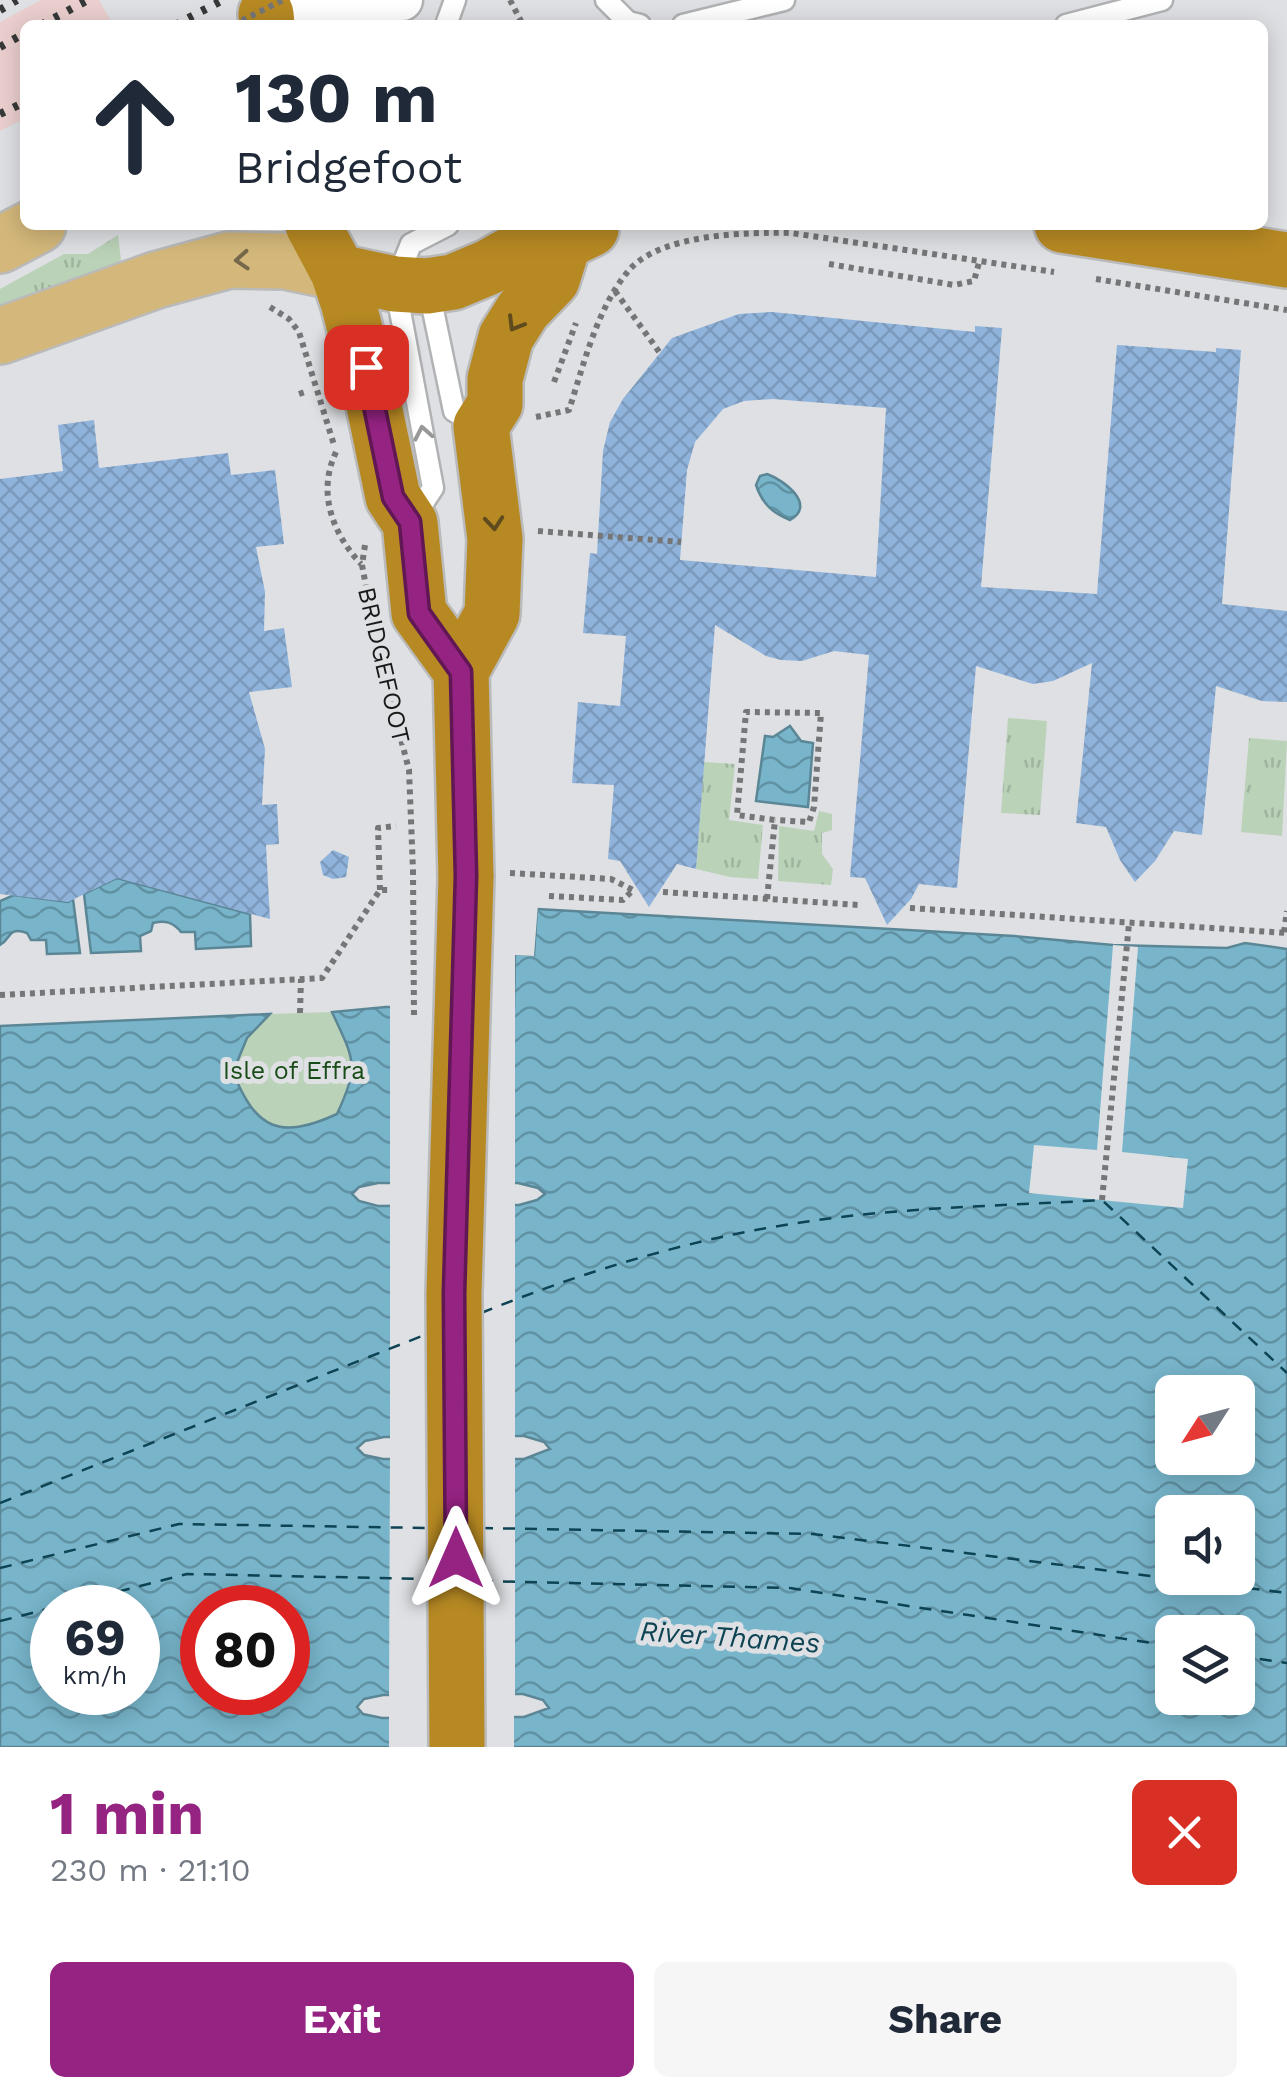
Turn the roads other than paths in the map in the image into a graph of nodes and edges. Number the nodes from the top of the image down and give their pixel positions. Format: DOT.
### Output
graph roads {
  1 [pos="402,0"];
  2 [pos="606,0"];
  3 [pos="784,0"];
  4 [pos="1162,0"];
  5 [pos="262,16"];
  6 [pos="626,20"];
  7 [pos="703,20"];
  8 [pos="1085,20"];
  9 [pos="28,230"];
  10 [pos="316,230"];
  11 [pos="442,230"];
  12 [pos="581,234"];
  13 [pos="0,245"];
  14 [pos="1063,249"];
  15 [pos="409,260"];
  16 [pos="1287,260"];
  17 [pos="338,272"];
  18 [pos="0,336"];
  19 [pos="503,423"];
  20 [pos="410,522"];
  21 [pos="461,672"];
  22 [pos="457,1747"];
  1 -- 5 [label="street"];
  2 -- 6 [label="lane"];
  3 -- 7 [label="lane"];
  4 -- 8 [label="lane"];
  9 -- 13 [label="main road"];
  10 -- 17 [label="highway, BRIDGEFOOT"];
  11 -- 15 [label="lane"];
  12 -- 15 [label="highway"];
  12 -- 19 [label="highway, one-way"];
  14 -- 16 [label="highway"];
  15 -- 17 [label="highway"];
  15 -- 19 [label="lane"];
  20 -- 15 [label="lane, one-way"];
  17 -- 18 [label="main road, one-way"];
  17 -- 20 [label="highway, BRIDGEFOOT"];
  19 -- 21 [label="highway, one-way"];
  20 -- 21 [label="highway, BRIDGEFOOT"];
  21 -- 22 [label="highway, bridge"];
}
